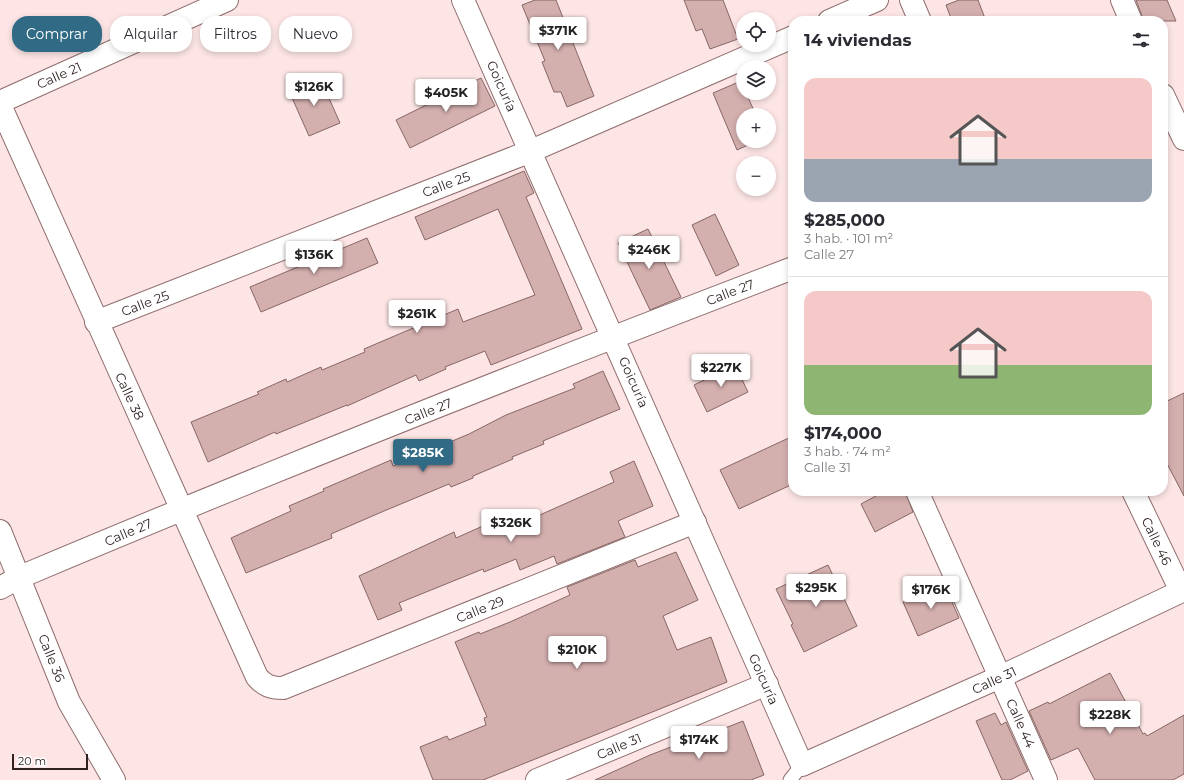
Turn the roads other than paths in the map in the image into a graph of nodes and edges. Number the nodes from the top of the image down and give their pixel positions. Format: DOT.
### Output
graph roads {
  1 [pos="227,0"];
  2 [pos="463,0"];
  3 [pos="877,0"];
  4 [pos="911,0"];
  5 [pos="1122,0"];
  6 [pos="840,16"];
  7 [pos="918,16"];
  8 [pos="1129,16"];
  9 [pos="788,39"];
  10 [pos="0,103"];
  11 [pos="1170,104"];
  12 [pos="1184,139"];
  13 [pos="530,151"];
  14 [pos="788,270"];
  15 [pos="96,322"];
  16 [pos="614,336"];
  17 [pos="919,496"];
  18 [pos="1136,496"];
  19 [pos="182,509"];
  20 [pos="695,522"];
  21 [pos="0,531"];
  22 [pos="20,577"];
  23 [pos="0,588"];
  24 [pos="1183,590"];
  25 [pos="1000,677"];
  26 [pos="767,684"];
  27 [pos="264,685"];
  28 [pos="796,773"];
  29 [pos="114,780"];
  30 [pos="537,780"];
  31 [pos="1046,780"];
  1 -- 10 [label="street, Calle 21"];
  2 -- 13 [label="street, Goicuría"];
  3 -- 6 [label="street"];
  4 -- 7 [label="street"];
  5 -- 8 [label="street"];
  9 -- 13 [label="street, Calle 25"];
  10 -- 15 [label="street, Calle 38"];
  11 -- 12 [label="street"];
  13 -- 15 [label="street, Calle 25"];
  13 -- 16 [label="street, Goicuría"];
  14 -- 16 [label="street, Calle 27"];
  15 -- 19 [label="street, Calle 38"];
  16 -- 19 [label="street, Calle 27"];
  16 -- 20 [label="street, Goicuría"];
  17 -- 25 [label="street, Calle 44"];
  18 -- 24 [label="street, Calle 46"];
  19 -- 22 [label="street, Calle 27"];
  19 -- 27 [label="street, Calle 38"];
  20 -- 26 [label="street, Goicuría"];
  20 -- 27 [label="street, Calle 29"];
  21 -- 22 [label="street, Calle 36"];
  22 -- 23 [label="street, Calle 27"];
  22 -- 29 [label="street, Calle 36"];
  24 -- 25 [label="street, Calle 31"];
  25 -- 28 [label="street, Calle 31"];
  25 -- 31 [label="street, Calle 44"];
  26 -- 28 [label="street, Goicuría"];
  26 -- 30 [label="street, Calle 31"];
}
